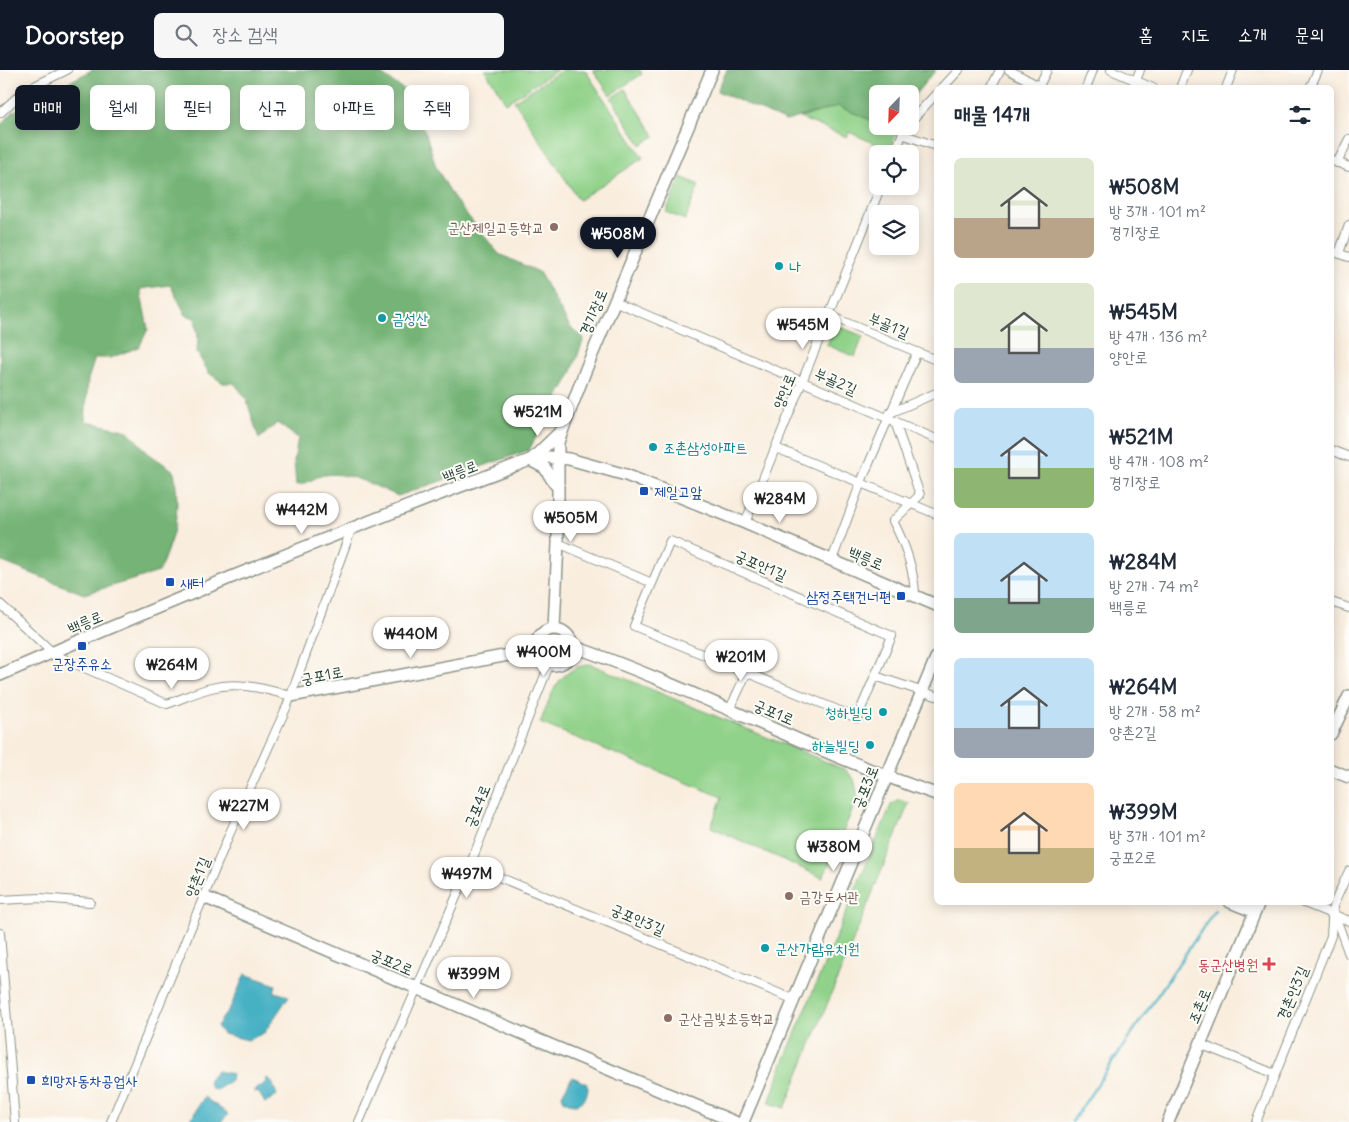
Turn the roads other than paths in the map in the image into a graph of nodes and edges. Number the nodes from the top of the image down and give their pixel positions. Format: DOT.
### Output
graph roads {
  1 [pos="67,70"];
  2 [pos="712,70"];
  3 [pos="959,70"];
  4 [pos="1000,70"];
  5 [pos="1009,70"];
  6 [pos="1047,70"];
  7 [pos="1093,70"];
  8 [pos="1111,70"];
  9 [pos="1140,70"];
  10 [pos="1187,70"];
  11 [pos="1233,70"];
  12 [pos="1318,70"];
  13 [pos="1135,84"];
  14 [pos="945,85"];
  15 [pos="992,85"];
  16 [pos="1035,85"];
  17 [pos="1040,85"];
  18 [pos="1087,85"];
  19 [pos="1181,85"];
  20 [pos="1229,85"];
  21 [pos="1311,85"];
  22 [pos="934,96"];
  23 [pos="0,112"];
  24 [pos="919,112"];
  25 [pos="914,135"];
  26 [pos="1349,139"];
  27 [pos="934,145"];
  28 [pos="1334,161"];
  29 [pos="1349,167"];
  30 [pos="877,195"];
  31 [pos="1349,225"];
  32 [pos="1335,252"];
  33 [pos="1349,258"];
  34 [pos="614,301"];
  35 [pos="830,316"];
  36 [pos="916,352"];
  37 [pos="934,359"];
  38 [pos="802,382"];
  39 [pos="934,394"];
  40 [pos="891,418"];
  41 [pos="561,431"];
  42 [pos="934,438"];
  43 [pos="776,448"];
  44 [pos="1334,451"];
  45 [pos="1349,456"];
  46 [pos="556,458"];
  47 [pos="530,460"];
  48 [pos="581,462"];
  49 [pos="613,471"];
  50 [pos="861,482"];
  51 [pos="557,488"];
  52 [pos="909,504"];
  53 [pos="934,513"];
  54 [pos="745,523"];
  55 [pos="351,530"];
  56 [pos="558,543"];
  57 [pos="832,560"];
  58 [pos="652,583"];
  59 [pos="915,595"];
  60 [pos="1334,603"];
  61 [pos="0,604"];
  62 [pos="934,604"];
  63 [pos="1349,608"];
  64 [pos="554,628"];
  65 [pos="572,646"];
  66 [pos="535,650"];
  67 [pos="52,652"];
  68 [pos="934,663"];
  69 [pos="550,665"];
  70 [pos="747,672"];
  71 [pos="0,675"];
  72 [pos="874,676"];
  73 [pos="923,691"];
  74 [pos="934,695"];
  75 [pos="291,696"];
  76 [pos="1349,696"];
  77 [pos="730,710"];
  78 [pos="1334,728"];
  79 [pos="1334,771"];
  80 [pos="885,777"];
  81 [pos="1349,777"];
  82 [pos="934,793"];
  83 [pos="470,865"];
  84 [pos="1349,871"];
  85 [pos="204,897"];
  86 [pos="0,900"];
  87 [pos="90,902"];
  88 [pos="1334,904"];
  89 [pos="1244,905"];
  90 [pos="1310,905"];
  91 [pos="1333,905"];
  92 [pos="1257,908"];
  93 [pos="1334,914"];
  94 [pos="1349,920"];
  95 [pos="0,933"];
  96 [pos="1349,954"];
  97 [pos="416,988"];
  98 [pos="795,1000"];
  99 [pos="1200,1044"];
  100 [pos="1275,1074"];
  101 [pos="15,1122"];
  102 [pos="111,1122"];
  103 [pos="359,1122"];
  104 [pos="735,1122"];
  105 [pos="743,1122"];
  106 [pos="1168,1122"];
  107 [pos="1256,1122"];
  1 -- 23 [label="street"];
  2 -- 34 [label="street, 경기장로"];
  3 -- 14 [label="street"];
  4 -- 15 [label="street"];
  5 -- 16 [label="street"];
  6 -- 17 [label="street"];
  7 -- 18 [label="street"];
  8 -- 13 [label="street"];
  9 -- 13 [label="street"];
  10 -- 19 [label="street"];
  11 -- 20 [label="street"];
  12 -- 21 [label="street"];
  22 -- 24 [label="street"];
  25 -- 27 [label="street"];
  26 -- 28 [label="street"];
  28 -- 29 [label="street"];
  30 -- 35 [label="street, 양안로"];
  31 -- 32 [label="street"];
  32 -- 33 [label="street"];
  34 -- 38 [label="street, 부골2길"];
  34 -- 41 [label="street, 경기장로"];
  35 -- 36 [label="street, 부골1길"];
  35 -- 38 [label="street, 양안로"];
  36 -- 37 [label="street, 부골1길"];
  36 -- 40 [label="street"];
  38 -- 40 [label="street, 부골2길"];
  38 -- 43 [label="street, 양안로"];
  39 -- 40 [label="street"];
  40 -- 42 [label="street, 부골2길"];
  40 -- 50 [label="street"];
  40 -- 52 [label="street"];
  41 -- 46 [label="street, 경기장로"];
  41 -- 47 [label="street"];
  41 -- 49 [label="street"];
  43 -- 50 [label="street"];
  43 -- 54 [label="street, 양안로"];
  44 -- 45 [label="street"];
  46 -- 47 [label="street, 백릉로"];
  46 -- 48 [label="street, 백릉로"];
  46 -- 51 [label="street"];
  47 -- 51 [label="street"];
  47 -- 55 [label="street, 백릉로"];
  48 -- 49 [label="street, 백릉로"];
  48 -- 51 [label="street"];
  49 -- 54 [label="street, 백릉로"];
  50 -- 52 [label="street"];
  50 -- 57 [label="street"];
  51 -- 56 [label="street"];
  52 -- 53 [label="street"];
  52 -- 59 [label="street"];
  54 -- 57 [label="street, 백릉로"];
  55 -- 67 [label="street, 백릉로"];
  55 -- 75 [label="street, 양촌1길"];
  56 -- 58 [label="street"];
  56 -- 64 [label="street"];
  57 -- 59 [label="street, 백릉로"];
  58 -- 70 [label="street"];
  58 -- 72 [label="street, 궁포안1길"];
  59 -- 62 [label="street, 백릉로"];
  60 -- 63 [label="street"];
  61 -- 67 [label="street"];
  64 -- 65 [label="street"];
  64 -- 66 [label="street"];
  65 -- 69 [label="street"];
  65 -- 77 [label="street, 궁포1로"];
  66 -- 69 [label="street"];
  66 -- 75 [label="street, 궁포1로"];
  67 -- 71 [label="street, 백릉로"];
  67 -- 75 [label="street"];
  68 -- 73 [label="street, 궁포3로"];
  69 -- 83 [label="street, 궁포4로"];
  70 -- 72 [label="street"];
  70 -- 77 [label="street"];
  72 -- 73 [label="street"];
  73 -- 74 [label="street"];
  73 -- 80 [label="street, 궁포3로"];
  75 -- 85 [label="street, 양촌1길"];
  76 -- 78 [label="street"];
  77 -- 80 [label="street, 궁포1로"];
  79 -- 81 [label="street"];
  80 -- 82 [label="street, 궁포1로"];
  80 -- 98 [label="street, 궁포3로"];
  83 -- 97 [label="street, 궁포4로"];
  83 -- 98 [label="street, 궁포안3길"];
  84 -- 88 [label="street, 경촌안3길"];
  85 -- 97 [label="street, 궁포2로"];
  85 -- 102 [label="street, 양촌1길"];
  86 -- 87 [label="street"];
  89 -- 92 [label="street"];
  90 -- 93 [label="street"];
  91 -- 93 [label="street, 경촌안3길"];
  92 -- 99 [label="street, 조촌로"];
  93 -- 94 [label="street"];
  93 -- 96 [label="street"];
  93 -- 100 [label="street, 경촌안3길"];
  95 -- 101 [label="street"];
  97 -- 103 [label="street, 궁포4로"];
  97 -- 104 [label="street, 궁포2로"];
  98 -- 105 [label="street, 궁포3로"];
  99 -- 100 [label="street"];
  99 -- 106 [label="street, 조촌로"];
  100 -- 107 [label="street, 경촌안3길"];
}
